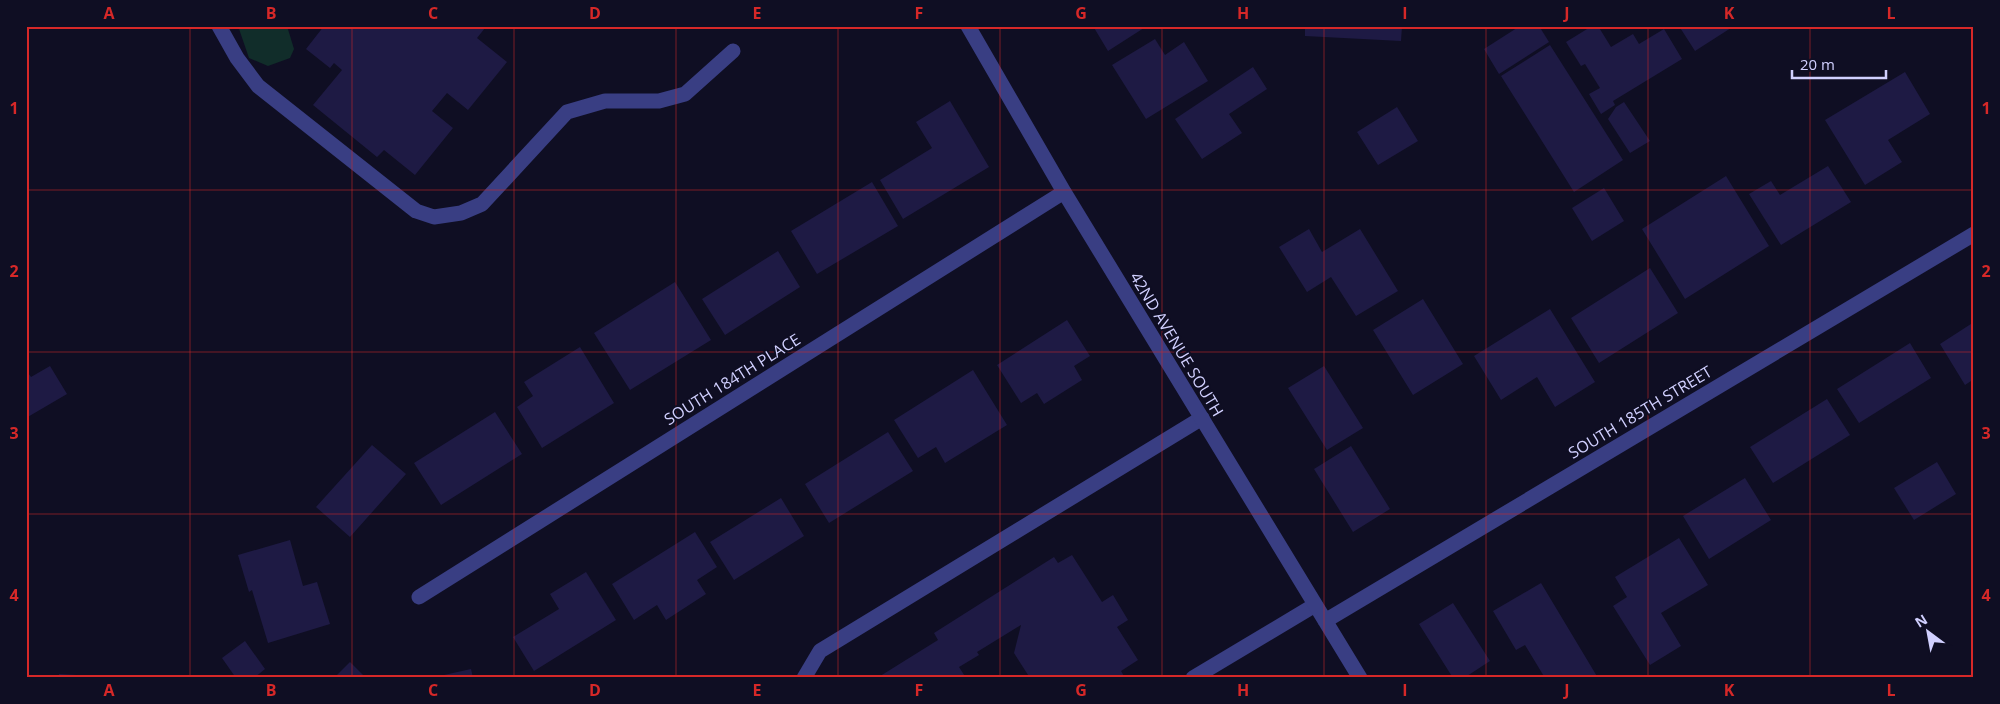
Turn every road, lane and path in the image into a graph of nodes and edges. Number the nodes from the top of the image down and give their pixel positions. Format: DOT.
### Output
graph roads {
  1 [pos="218,26"];
  2 [pos="968,26"];
  3 [pos="733,51"];
  4 [pos="1064,192"];
  5 [pos="1974,234"];
  6 [pos="1202,418"];
  7 [pos="418,597"];
  8 [pos="1315,605"];
  9 [pos="1325,621"];
  10 [pos="804,678"];
  11 [pos="1193,678"];
  12 [pos="1360,678"];
  1 -- 3 [label="street"];
  2 -- 4 [label="street, 42ND AVENUE SOUTH"];
  4 -- 6 [label="street, 42ND AVENUE SOUTH"];
  4 -- 7 [label="street, SOUTH 184TH PLACE"];
  5 -- 9 [label="street, SOUTH 185TH STREET"];
  6 -- 8 [label="street, 42ND AVENUE SOUTH"];
  6 -- 10 [label="street"];
  8 -- 9 [label="street, 42ND AVENUE SOUTH"];
  8 -- 11 [label="street"];
  9 -- 12 [label="street, 42ND AVENUE SOUTH"];
}
